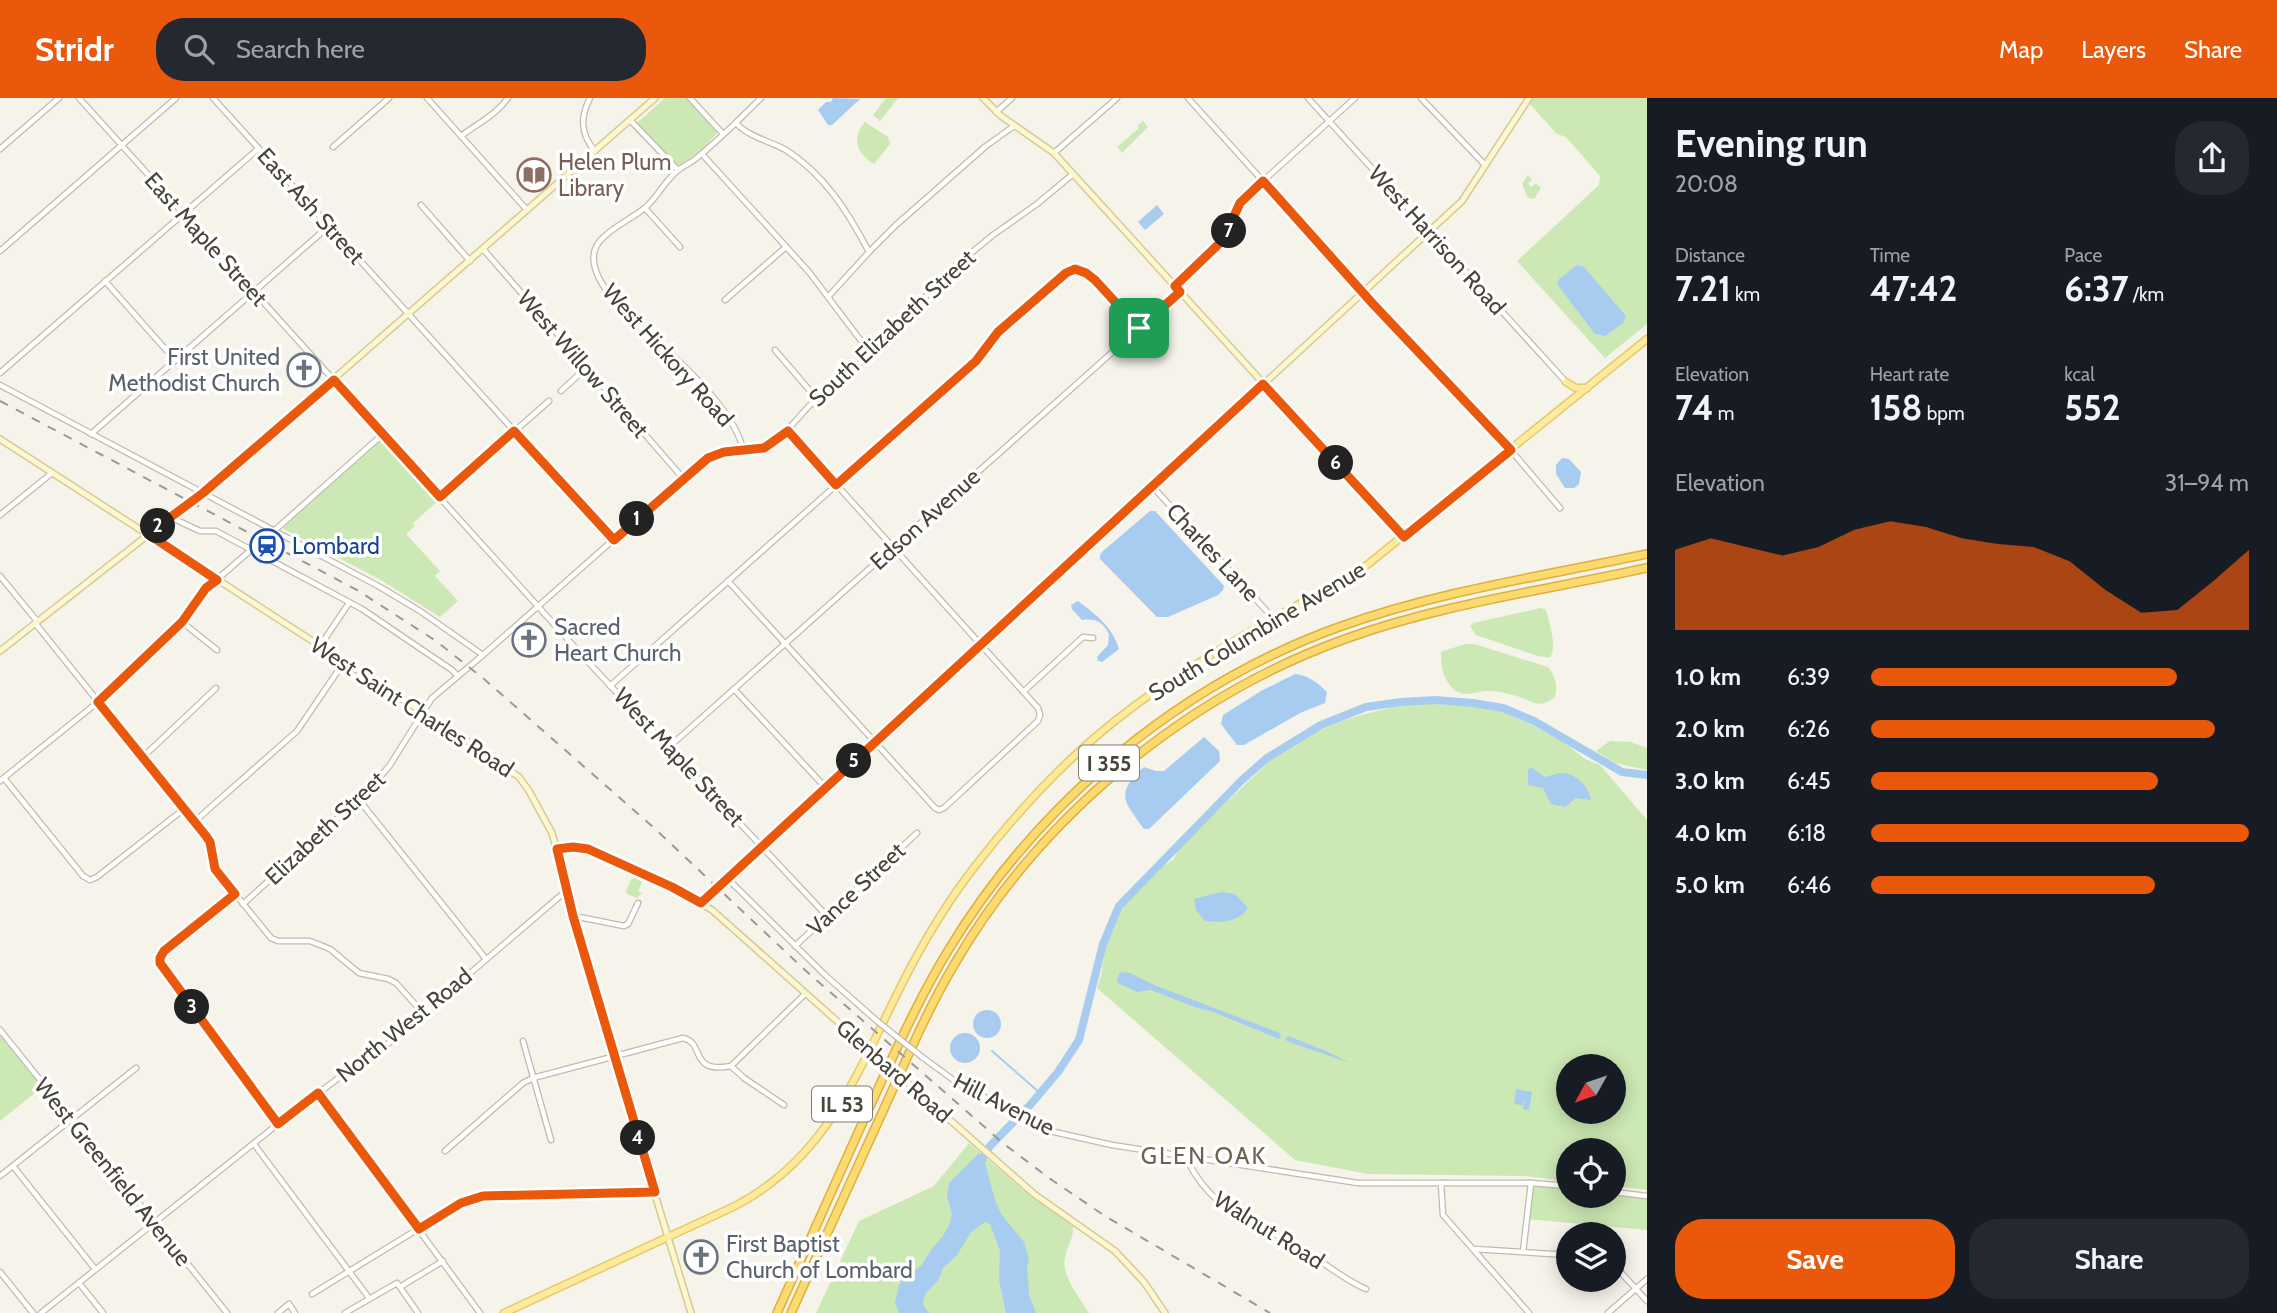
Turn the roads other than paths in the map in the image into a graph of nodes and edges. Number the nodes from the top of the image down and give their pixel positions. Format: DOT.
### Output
graph roads {
  1 [pos="58,98"];
  2 [pos="79,98"];
  3 [pos="176,98"];
  4 [pos="213,98"];
  5 [pos="389,98"];
  6 [pos="427,98"];
  7 [pos="508,98"];
  8 [pos="590,98"];
  9 [pos="655,98"];
  10 [pos="690,98"];
  11 [pos="761,98"];
  12 [pos="983,98"];
  13 [pos="1012,98"];
  14 [pos="1117,98"];
  15 [pos="1188,98"];
  16 [pos="1308,98"];
  17 [pos="1355,98"];
  18 [pos="1421,98"];
  19 [pos="1529,98"];
  20 [pos="996,112"];
  21 [pos="630,120"];
  22 [pos="1329,121"];
  23 [pos="737,124"];
  24 [pos="1014,126"];
  25 [pos="723,134"];
  26 [pos="461,136"];
  27 [pos="121,145"];
  28 [pos="333,147"];
  29 [pos="0,149"];
  30 [pos="258,149"];
  31 [pos="595,151"];
  32 [pos="1054,153"];
  33 [pos="702,154"];
  34 [pos="1485,165"];
  35 [pos="678,170"];
  36 [pos="1073,174"];
  37 [pos="1263,181"];
  38 [pos="421,205"];
  39 [pos="645,208"];
  40 [pos="527,210"];
  41 [pos="183,213"];
  42 [pos="329,226"];
  43 [pos="1429,231"];
  44 [pos="680,247"];
  45 [pos="786,247"];
  46 [pos="482,249"];
  47 [pos="0,251"];
  48 [pos="869,252"];
  49 [pos="470,261"];
  50 [pos="105,281"];
  51 [pos="1175,286"];
  52 [pos="254,292"];
  53 [pos="1180,292"];
  54 [pos="1363,292"];
  55 [pos="828,296"];
  56 [pos="726,300"];
  57 [pos="409,314"];
  58 [pos="1139,328"];
  59 [pos="1647,339"];
  60 [pos="775,350"];
  61 [pos="871,355"];
  62 [pos="175,360"];
  63 [pos="586,368"];
  64 [pos="0,373"];
  65 [pos="334,380"];
  66 [pos="1566,382"];
  67 [pos="1263,384"];
  68 [pos="0,385"];
  69 [pos="1587,388"];
  70 [pos="561,391"];
  71 [pos="817,399"];
  72 [pos="1571,400"];
  73 [pos="549,401"];
  74 [pos="514,431"];
  75 [pos="788,431"];
  76 [pos="91,434"];
  77 [pos="383,434"];
  78 [pos="0,439"];
  79 [pos="1511,450"];
  80 [pos="743,451"];
  81 [pos="52,473"];
  82 [pos="683,478"];
  83 [pos="836,485"];
  84 [pos="1152,486"];
  85 [pos="203,493"];
  86 [pos="440,497"];
  87 [pos="1560,508"];
  88 [pos="0,515"];
  89 [pos="170,517"];
  90 [pos="275,530"];
  91 [pos="148,534"];
  92 [pos="1404,537"];
  93 [pos="614,540"];
  94 [pos="893,547"];
  95 [pos="252,549"];
  96 [pos="1647,554"];
  97 [pos="1647,568"];
  98 [pos="0,576"];
  99 [pos="217,580"];
  100 [pos="728,581"];
  101 [pos="349,603"];
  102 [pos="538,606"];
  103 [pos="1274,619"];
  104 [pos="36,622"];
  105 [pos="182,622"];
  106 [pos="1093,638"];
  107 [pos="785,643"];
  108 [pos="980,644"];
  109 [pos="320,646"];
  110 [pos="217,650"];
  111 [pos="0,651"];
  112 [pos="483,655"];
  113 [pos="344,662"];
  114 [pos="458,676"];
  115 [pos="610,686"];
  116 [pos="216,688"];
  117 [pos="734,688"];
  118 [pos="1023,692"];
  119 [pos="98,702"];
  120 [pos="422,712"];
  121 [pos="875,741"];
  122 [pos="669,747"];
  123 [pos="142,757"];
  124 [pos="2,779"];
  125 [pos="825,787"];
  126 [pos="359,800"];
  127 [pos="184,809"];
  128 [pos="194,822"];
  129 [pos="917,833"];
  130 [pos="761,845"];
  131 [pos="557,849"];
  132 [pos="726,878"];
  133 [pos="566,891"];
  134 [pos="235,894"];
  135 [pos="638,903"];
  136 [pos="701,903"];
  137 [pos="243,904"];
  138 [pos="573,916"];
  139 [pos="827,916"];
  140 [pos="795,946"];
  141 [pos="486,959"];
  142 [pos="805,994"];
  143 [pos="423,1013"];
  144 [pos="0,1030"];
  145 [pos="523,1041"];
  146 [pos="614,1056"];
  147 [pos="731,1066"];
  148 [pos="136,1068"];
  149 [pos="533,1078"];
  150 [pos="318,1093"];
  151 [pos="784,1105"];
  152 [pos="72,1119"];
  153 [pos="278,1124"];
  154 [pos="551,1140"];
  155 [pos="254,1144"];
  156 [pos="445,1151"];
  157 [pos="1186,1157"];
  158 [pos="13,1166"];
  159 [pos="0,1176"];
  160 [pos="1441,1183"];
  161 [pos="1531,1183"];
  162 [pos="1556,1185"];
  163 [pos="655,1192"];
  164 [pos="1626,1193"];
  165 [pos="1647,1196"];
  166 [pos="155,1223"];
  167 [pos="419,1229"];
  168 [pos="667,1237"];
  169 [pos="1473,1249"];
  170 [pos="1523,1252"];
  171 [pos="1556,1254"];
  172 [pos="443,1261"];
  173 [pos="95,1269"];
  174 [pos="349,1271"];
  175 [pos="0,1272"];
  176 [pos="1626,1278"];
  177 [pos="1647,1279"];
  178 [pos="79,1283"];
  179 [pos="400,1287"];
  180 [pos="1366,1289"];
  181 [pos="1636,1289"];
  182 [pos="312,1294"];
  183 [pos="369,1298"];
  184 [pos="1647,1301"];
  185 [pos="33,1313"];
  186 [pos="41,1313"];
  187 [pos="103,1313"];
  188 [pos="227,1313"];
  189 [pos="278,1313"];
  190 [pos="295,1313"];
  191 [pos="345,1313"];
  192 [pos="418,1313"];
  193 [pos="480,1313"];
  194 [pos="504,1313"];
  195 [pos="691,1313"];
  196 [pos="776,1313"];
  197 [pos="791,1313"];
  198 [pos="1165,1313"];
  199 [pos="1529,1313"];
  200 [pos="1608,1313"];
  1 -- 29 [label="street"];
  2 -- 27 [label="street, East Maple Street"];
  3 -- 27 [label="street"];
  4 -- 30 [label="street, East Ash Street"];
  5 -- 28 [label="street"];
  6 -- 26 [label="street"];
  7 -- 26 [label="street"];
  8 -- 31 [label="street"];
  9 -- 21 [label="main road"];
  10 -- 25 [label="street"];
  11 -- 23 [label="street"];
  12 -- 20 [label="main road"];
  13 -- 20 [label="street"];
  14 -- 32 [label="street"];
  15 -- 37 [label="street"];
  16 -- 22 [label="street, West Harrison Road"];
  17 -- 22 [label="street"];
  18 -- 34 [label="street"];
  19 -- 34 [label="main road"];
  20 -- 24 [label="main road"];
  21 -- 31 [label="main road"];
  21 -- 35 [label="street"];
  22 -- 37 [label="street"];
  22 -- 43 [label="street, West Harrison Road"];
  23 -- 25 [label="street"];
  23 -- 48 [label="street"];
  24 -- 32 [label="main road"];
  24 -- 48 [label="street"];
  25 -- 33 [label="street"];
  26 -- 40 [label="street"];
  27 -- 41 [label="street, East Maple Street"];
  27 -- 47 [label="street"];
  30 -- 41 [label="street"];
  30 -- 42 [label="street, East Ash Street"];
  31 -- 40 [label="main road"];
  32 -- 36 [label="main road"];
  33 -- 35 [label="street"];
  33 -- 45 [label="street"];
  34 -- 43 [label="main road"];
  35 -- 39 [label="street"];
  36 -- 51 [label="main road"];
  36 -- 61 [label="street, South Elizabeth Street"];
  37 -- 51 [label="street"];
  37 -- 54 [label="street"];
  38 -- 49 [label="street"];
  39 -- 44 [label="street"];
  39 -- 80 [label="street, West Hickory Road"];
  40 -- 46 [label="main road"];
  41 -- 50 [label="street"];
  41 -- 52 [label="street, East Maple Street"];
  42 -- 52 [label="street"];
  42 -- 57 [label="street, East Ash Street"];
  43 -- 54 [label="main road"];
  43 -- 66 [label="street, West Harrison Road"];
  45 -- 55 [label="street"];
  45 -- 56 [label="street"];
  46 -- 49 [label="main road"];
  46 -- 63 [label="street, West Willow Street"];
  48 -- 55 [label="street"];
  49 -- 57 [label="main road"];
  50 -- 62 [label="street"];
  50 -- 64 [label="street"];
  51 -- 53 [label="main road"];
  52 -- 62 [label="street"];
  52 -- 65 [label="street, East Maple Street"];
  53 -- 58 [label="street, Edson Avenue"];
  53 -- 67 [label="main road"];
  54 -- 67 [label="main road"];
  54 -- 79 [label="street"];
  55 -- 61 [label="street"];
  57 -- 65 [label="main road"];
  57 -- 74 [label="street, East Ash Street"];
  58 -- 83 [label="street"];
  58 -- 94 [label="street, Edson Avenue"];
  59 -- 69 [label="main road, South Columbine Avenue / IL 53"];
  60 -- 71 [label="street"];
  61 -- 71 [label="street, South Elizabeth Street"];
  62 -- 76 [label="street"];
  63 -- 70 [label="street"];
  63 -- 82 [label="street, West Willow Street"];
  65 -- 77 [label="street, West Maple Street"];
  65 -- 85 [label="main road"];
  66 -- 69 [label="main road"];
  66 -- 72 [label="main road"];
  67 -- 84 [label="main road"];
  67 -- 92 [label="main road"];
  68 -- 76 [label="street"];
  69 -- 72 [label="main road, South Columbine Avenue / IL 53"];
  71 -- 75 [label="street, South Elizabeth Street"];
  72 -- 79 [label="main road, South Columbine Avenue / IL 53"];
  73 -- 74 [label="street"];
  74 -- 86 [label="street"];
  74 -- 93 [label="street, East Ash Street"];
  75 -- 80 [label="street, South Elizabeth Street"];
  75 -- 83 [label="street"];
  76 -- 85 [label="street"];
  77 -- 86 [label="street, West Maple Street"];
  77 -- 90 [label="street"];
  78 -- 81 [label="main road, West Saint Charles Road"];
  79 -- 87 [label="street"];
  79 -- 92 [label="main road, South Columbine Avenue / IL 53"];
  80 -- 82 [label="street, South Elizabeth Street"];
  81 -- 88 [label="street"];
  81 -- 91 [label="main road, West Saint Charles Road"];
  82 -- 93 [label="street, South Elizabeth Street"];
  83 -- 94 [label="street"];
  83 -- 100 [label="street"];
  84 -- 103 [label="street, Charles Lane"];
  84 -- 108 [label="main road"];
  85 -- 89 [label="main road"];
  85 -- 90 [label="street"];
  86 -- 102 [label="street, West Maple Street"];
  89 -- 91 [label="main road"];
  89 -- 95 [label="street"];
  90 -- 112 [label="street"];
  91 -- 99 [label="main road, West Saint Charles Road"];
  91 -- 104 [label="main road"];
  92 -- 103 [label="main road, South Columbine Avenue / IL 53"];
  93 -- 102 [label="street, South Elizabeth Street"];
  94 -- 107 [label="street, Edson Avenue"];
  94 -- 108 [label="street"];
  95 -- 99 [label="street"];
  95 -- 101 [label="street"];
  96 -- 196 [label="highway, I 355"];
  97 -- 197 [label="highway, I 355"];
  98 -- 104 [label="street"];
  99 -- 105 [label="street"];
  99 -- 109 [label="main road, West Saint Charles Road"];
  100 -- 107 [label="street"];
  100 -- 115 [label="street"];
  101 -- 109 [label="street"];
  101 -- 114 [label="street"];
  102 -- 112 [label="street, South Elizabeth Street"];
  102 -- 115 [label="street, West Maple Street"];
  103 -- 168 [label="main road, South Columbine Avenue / IL 53"];
  104 -- 111 [label="main road"];
  104 -- 119 [label="street"];
  105 -- 110 [label="street"];
  105 -- 119 [label="street"];
  106 -- 118 [label="street"];
  107 -- 117 [label="street, Edson Avenue"];
  107 -- 121 [label="street"];
  108 -- 118 [label="street"];
  108 -- 121 [label="main road"];
  109 -- 113 [label="main road, West Saint Charles Road"];
  112 -- 114 [label="street, South Elizabeth Street"];
  113 -- 120 [label="main road, West Saint Charles Road"];
  113 -- 128 [label="street"];
  114 -- 120 [label="street, South Elizabeth Street"];
  115 -- 122 [label="street, West Maple Street"];
  116 -- 123 [label="street"];
  117 -- 122 [label="street, Edson Avenue"];
  117 -- 125 [label="street"];
  118 -- 121 [label="street"];
  119 -- 123 [label="street"];
  119 -- 124 [label="street"];
  120 -- 126 [label="street, Elizabeth Street"];
  120 -- 131 [label="main road, West Saint Charles Road"];
  121 -- 125 [label="main road"];
  122 -- 130 [label="street, West Maple Street"];
  123 -- 127 [label="street"];
  124 -- 127 [label="street"];
  125 -- 130 [label="main road"];
  126 -- 137 [label="street, Elizabeth Street"];
  126 -- 141 [label="street"];
  127 -- 128 [label="street"];
  128 -- 134 [label="street"];
  129 -- 139 [label="street, Vance Street"];
  130 -- 132 [label="main road"];
  130 -- 139 [label="street, West Maple Street"];
  131 -- 133 [label="main road, West Saint Charles Road"];
  131 -- 136 [label="main road, Glenbard Road"];
  132 -- 136 [label="main road"];
  132 -- 140 [label="street, Hill Avenue"];
  133 -- 138 [label="main road, West Saint Charles Road"];
  133 -- 141 [label="street, North West Road"];
  134 -- 137 [label="street"];
  134 -- 153 [label="street"];
  135 -- 138 [label="street"];
  136 -- 142 [label="main road, Glenbard Road"];
  137 -- 143 [label="street"];
  138 -- 146 [label="main road, West Saint Charles Road"];
  139 -- 140 [label="street, Vance Street"];
  140 -- 157 [label="street, Hill Avenue, bridge"];
  141 -- 143 [label="street, North West Road"];
  142 -- 147 [label="street"];
  142 -- 198 [label="main road, Glenbard Road, bridge"];
  143 -- 150 [label="street, North West Road"];
  144 -- 152 [label="street, West Greenfield Avenue"];
  145 -- 149 [label="street"];
  146 -- 147 [label="street"];
  146 -- 149 [label="street"];
  146 -- 163 [label="main road, West Saint Charles Road"];
  147 -- 151 [label="street"];
  148 -- 152 [label="street"];
  149 -- 154 [label="street"];
  149 -- 156 [label="street"];
  150 -- 153 [label="street, North West Road"];
  150 -- 167 [label="street"];
  152 -- 158 [label="street"];
  152 -- 166 [label="street, West Greenfield Avenue"];
  153 -- 155 [label="street, North West Road"];
  155 -- 166 [label="street, North West Road"];
  155 -- 174 [label="street"];
  157 -- 160 [label="street, Hill Avenue"];
  157 -- 180 [label="street, Walnut Road"];
  158 -- 159 [label="street"];
  158 -- 173 [label="street"];
  160 -- 161 [label="street, Hill Avenue"];
  160 -- 169 [label="street"];
  161 -- 162 [label="street, Hill Avenue"];
  161 -- 170 [label="street"];
  163 -- 167 [label="street"];
  163 -- 168 [label="main road, West Saint Charles Road"];
  164 -- 165 [label="street"];
  166 -- 173 [label="street, North West Road"];
  166 -- 188 [label="street, West Greenfield Avenue"];
  167 -- 172 [label="street"];
  167 -- 174 [label="street"];
  168 -- 194 [label="main road, IL 53"];
  168 -- 195 [label="main road, West Saint Charles Road"];
  169 -- 170 [label="street"];
  169 -- 199 [label="street"];
  170 -- 171 [label="street"];
  172 -- 179 [label="street"];
  172 -- 193 [label="street"];
  173 -- 178 [label="street, North West Road"];
  174 -- 182 [label="street"];
  174 -- 183 [label="street"];
  175 -- 185 [label="street"];
  176 -- 181 [label="street"];
  177 -- 181 [label="street"];
  178 -- 186 [label="street, North West Road"];
  178 -- 187 [label="street"];
  179 -- 183 [label="street"];
  179 -- 192 [label="street"];
  181 -- 184 [label="street"];
  181 -- 200 [label="street"];
  183 -- 191 [label="street"];
  189 -- 190 [label="street"];
}
